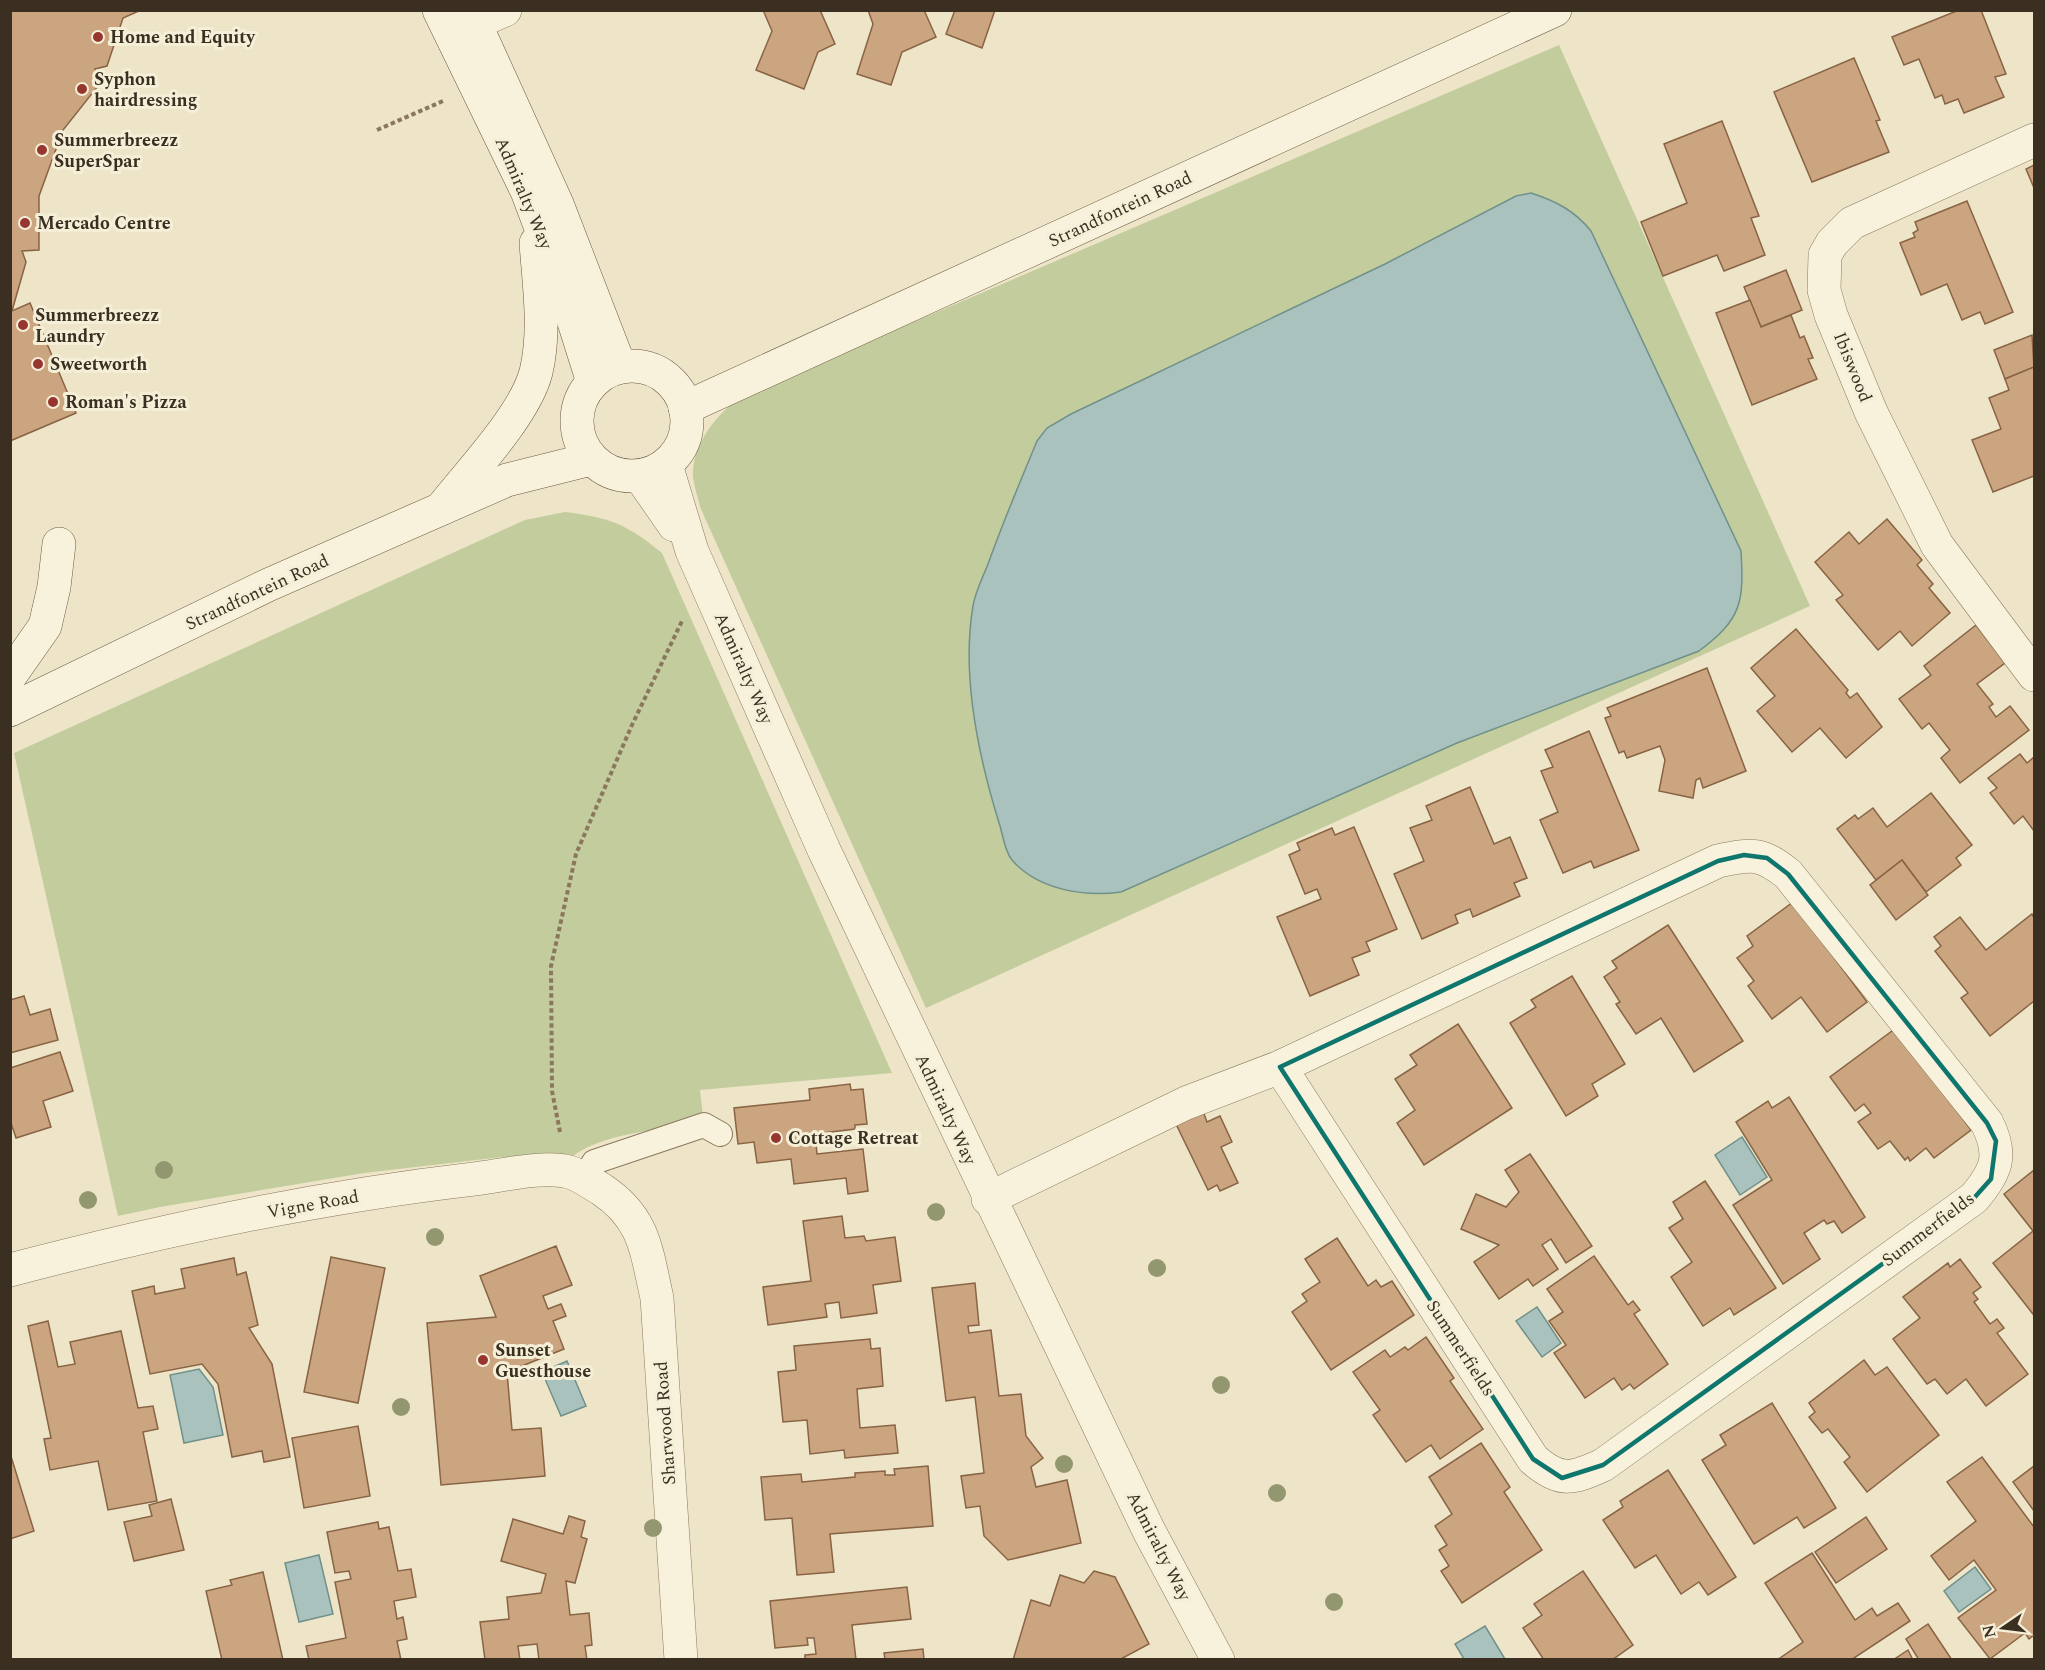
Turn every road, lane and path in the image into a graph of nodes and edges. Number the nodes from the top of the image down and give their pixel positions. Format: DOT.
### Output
graph roads {
  1 [pos="504,10"];
  2 [pos="1555,10"];
  3 [pos="458,19"];
  4 [pos="476,84"];
  5 [pos="377,130"];
  6 [pos="2034,140"];
  7 [pos="527,191"];
  8 [pos="606,374"];
  9 [pos="685,408"];
  10 [pos="577,427"];
  11 [pos="591,459"];
  12 [pos="653,471"];
  13 [pos="507,480"];
  14 [pos="438,512"];
  15 [pos="59,544"];
  16 [pos="698,564"];
  17 [pos="2034,675"];
  18 [pos="10,676"];
  19 [pos="10,710"];
  20 [pos="1280,1067"];
  21 [pos="720,1134"];
  22 [pos="576,1175"];
  23 [pos="988,1199"];
  24 [pos="10,1270"];
  25 [pos="681,1659"];
  26 [pos="1218,1659"];
  1 -- 3 [label="street"];
  2 -- 9 [label="street, Strandfontein Road"];
  3 -- 4 [label="street, Admiralty Way"];
  3 -- 8 [label="street, Admiralty Way"];
  4 -- 5 [label="path"];
  4 -- 7 [label="street, Admiralty Way"];
  6 -- 17 [label="street, Ibiswood"];
  7 -- 8 [label="street, Admiralty Way"];
  7 -- 14 [label="street"];
  8 -- 9 [label="street"];
  8 -- 10 [label="street"];
  9 -- 12 [label="street"];
  10 -- 11 [label="street"];
  10 -- 13 [label="street, Strandfontein Road"];
  11 -- 12 [label="street"];
  11 -- 13 [label="street, Strandfontein Road"];
  12 -- 16 [label="street, Admiralty Way"];
  13 -- 14 [label="street, Strandfontein Road"];
  14 -- 19 [label="street, Strandfontein Road"];
  15 -- 18 [label="street"];
  16 -- 22 [label="path"];
  16 -- 23 [label="street, Admiralty Way"];
  20 -- 20 [label="street, Summerfields"];
  20 -- 23 [label="street, Summerfields"];
  21 -- 22 [label="lane"];
  22 -- 24 [label="street, Vigne Road"];
  22 -- 25 [label="street, Sharwood Road"];
  23 -- 26 [label="street, Admiralty Way"];
}
